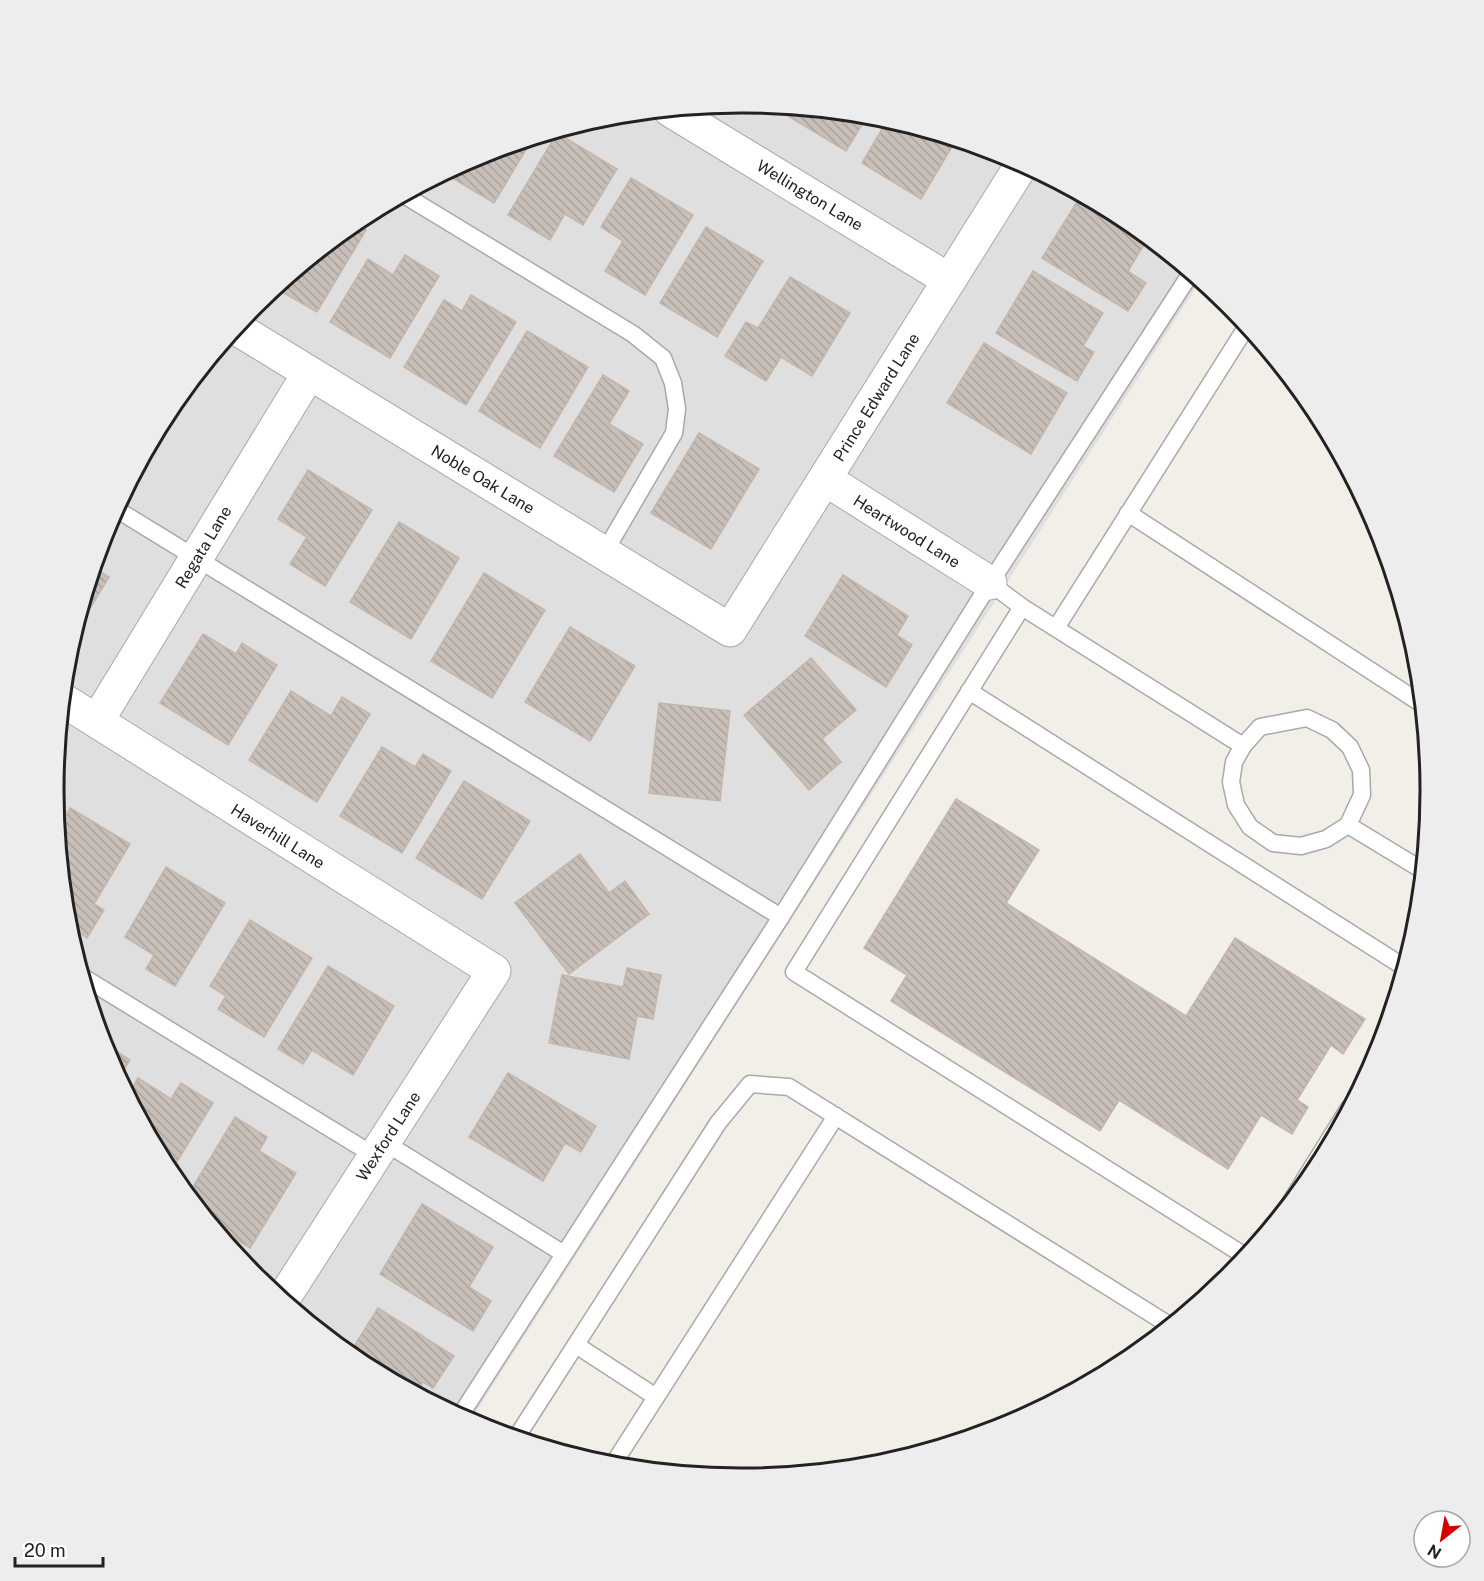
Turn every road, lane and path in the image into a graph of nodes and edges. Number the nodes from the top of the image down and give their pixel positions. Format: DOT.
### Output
graph roads {
  1 [pos="680,116"];
  2 [pos="1017,172"];
  3 [pos="411,199"];
  4 [pos="1187,279"];
  5 [pos="949,280"];
  6 [pos="243,333"];
  7 [pos="1242,334"];
  8 [pos="309,373"];
  9 [pos="825,479"];
  10 [pos="1128,513"];
  11 [pos="124,514"];
  12 [pos="604,553"];
  13 [pos="196,559"];
  14 [pos="990,582"];
  15 [pos="1022,607"];
  16 [pos="1056,628"];
  17 [pos="730,630"];
  18 [pos="969,691"];
  19 [pos="1413,698"];
  20 [pos="70,704"];
  21 [pos="97,721"];
  22 [pos="1243,746"];
  23 [pos="1348,825"];
  24 [pos="1415,866"];
  25 [pos="781,917"];
  26 [pos="1397,962"];
  27 [pos="494,972"];
  28 [pos="93,983"];
  29 [pos="836,1116"];
  30 [pos="380,1149"];
  31 [pos="1238,1251"];
  32 [pos="564,1254"];
  33 [pos="287,1293"];
  34 [pos="1163,1321"];
  35 [pos="576,1345"];
  36 [pos="656,1397"];
  37 [pos="465,1408"];
  38 [pos="520,1431"];
  39 [pos="618,1456"];
  1 -- 5 [label="street, Wellington Lane"];
  2 -- 5 [label="street, Prince Edward Lane"];
  3 -- 12 [label="lane"];
  4 -- 14 [label="lane"];
  5 -- 9 [label="street, Prince Edward Lane"];
  6 -- 8 [label="street, Noble Oak Lane"];
  7 -- 10 [label="lane"];
  8 -- 12 [label="street, Noble Oak Lane"];
  8 -- 13 [label="street, Regata Lane"];
  9 -- 14 [label="street, Heartwood Lane"];
  9 -- 17 [label="street, Prince Edward Lane"];
  10 -- 16 [label="lane"];
  10 -- 19 [label="lane"];
  11 -- 13 [label="lane"];
  12 -- 17 [label="street, Noble Oak Lane"];
  13 -- 21 [label="street, Regata Lane"];
  13 -- 25 [label="lane"];
  14 -- 15 [label="lane"];
  14 -- 25 [label="lane"];
  15 -- 16 [label="lane"];
  15 -- 18 [label="lane"];
  16 -- 22 [label="lane"];
  18 -- 26 [label="lane"];
  18 -- 31 [label="lane"];
  20 -- 21 [label="street, Haverhill Lane"];
  21 -- 27 [label="street, Haverhill Lane"];
  22 -- 23 [label="lane"];
  22 -- 23 [label="lane"];
  23 -- 24 [label="lane"];
  25 -- 32 [label="lane"];
  27 -- 30 [label="street, Wexford Lane"];
  28 -- 30 [label="lane"];
  29 -- 34 [label="lane"];
  29 -- 35 [label="lane"];
  29 -- 36 [label="lane"];
  30 -- 32 [label="lane"];
  30 -- 33 [label="street, Wexford Lane"];
  32 -- 37 [label="lane"];
  35 -- 36 [label="lane"];
  35 -- 38 [label="lane"];
  36 -- 39 [label="lane"];
}
